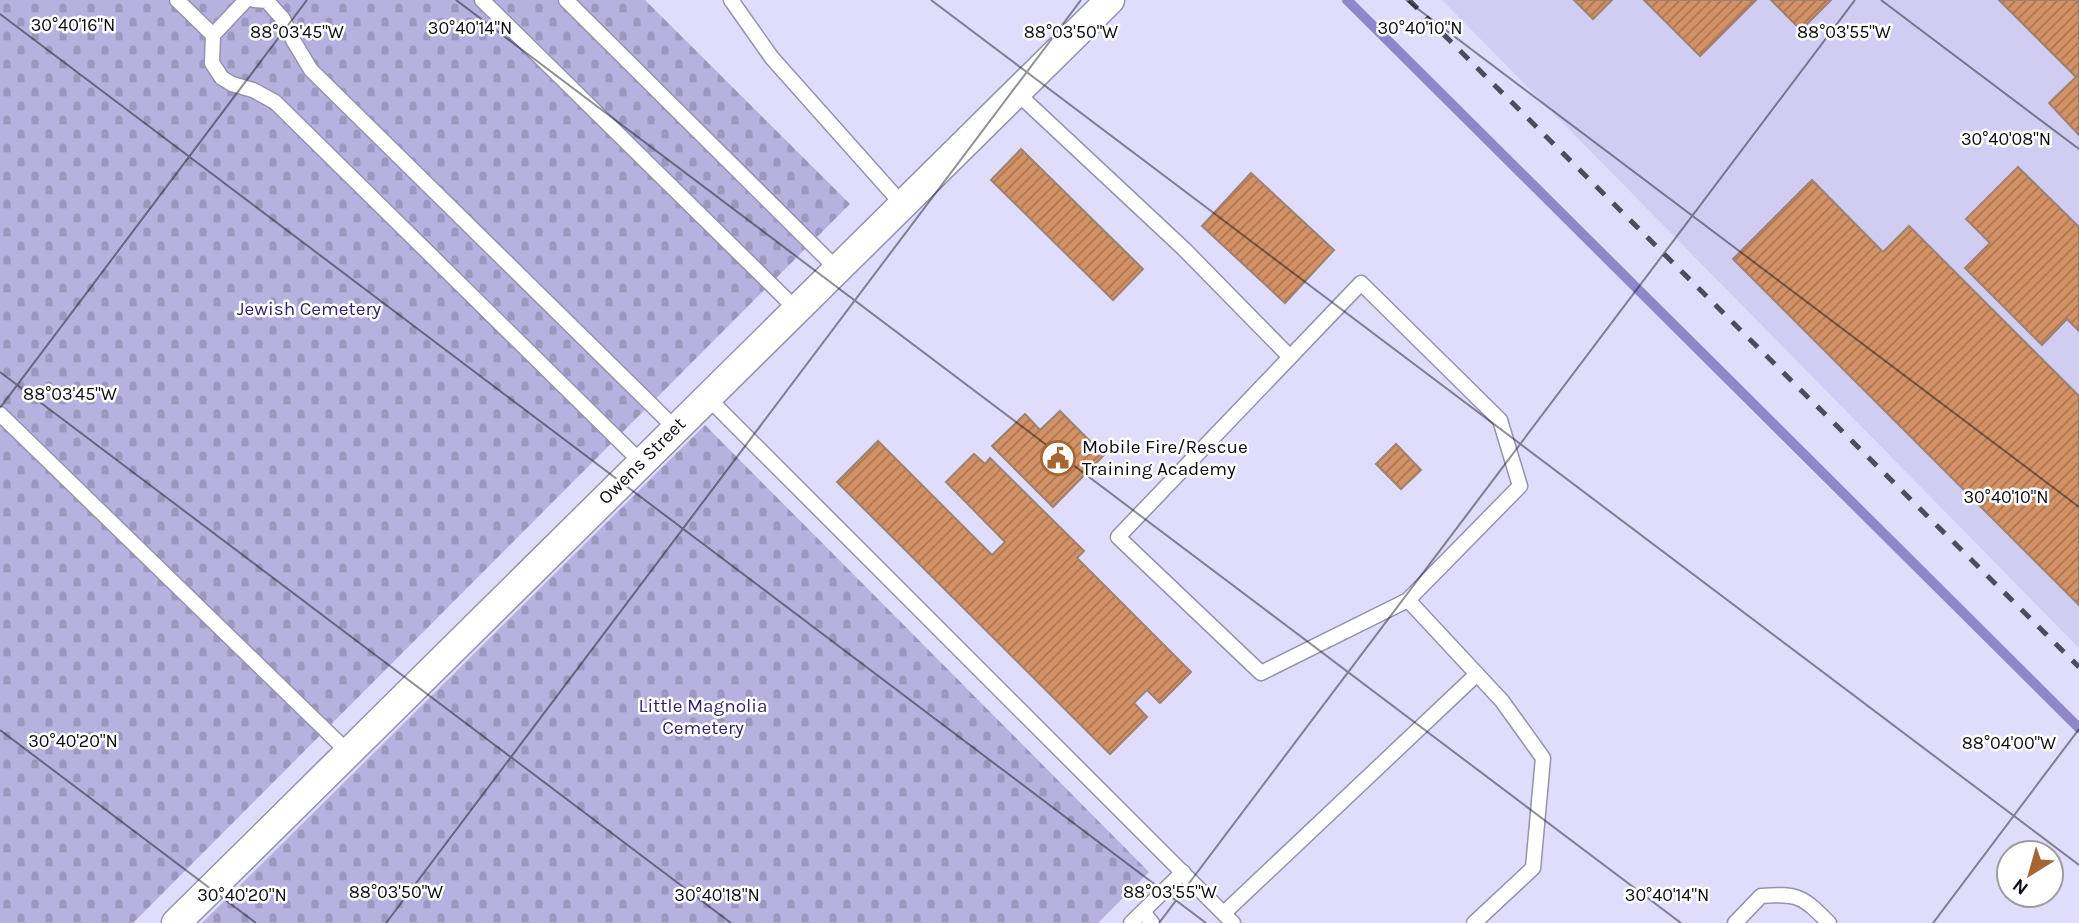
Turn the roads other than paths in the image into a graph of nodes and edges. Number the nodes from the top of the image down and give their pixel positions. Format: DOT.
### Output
graph roads {
  1 [pos="177,0"];
  2 [pos="246,0"];
  3 [pos="254,0"];
  4 [pos="482,0"];
  5 [pos="566,0"];
  6 [pos="1110,0"];
  7 [pos="731,1"];
  8 [pos="213,36"];
  9 [pos="1016,92"];
  10 [pos="902,204"];
  11 [pos="837,269"];
  12 [pos="796,309"];
  13 [pos="1290,357"];
  14 [pos="707,397"];
  15 [pos="0,414"];
  16 [pos="675,428"];
  17 [pos="641,462"];
  18 [pos="1408,600"];
  19 [pos="1477,674"];
  20 [pos="348,752"];
  21 [pos="1183,872"];
  22 [pos="1148,917"];
  23 [pos="1229,918"];
  24 [pos="176,923"];
  25 [pos="1131,923"];
  26 [pos="1474,923"];
  27 [pos="1735,923"];
  28 [pos="1829,923"];
  1 -- 8 [label="lane"];
  2 -- 8 [label="lane"];
  3 -- 16 [label="lane"];
  4 -- 12 [label="lane"];
  5 -- 11 [label="lane"];
  6 -- 9 [label="street, Owens Street"];
  7 -- 10 [label="lane"];
  8 -- 17 [label="lane"];
  9 -- 10 [label="street, Owens Street"];
  9 -- 13 [label="lane"];
  10 -- 11 [label="street, Owens Street"];
  11 -- 12 [label="street, Owens Street"];
  12 -- 14 [label="street, Owens Street"];
  13 -- 18 [label="lane"];
  13 -- 18 [label="lane"];
  14 -- 16 [label="street, Owens Street"];
  14 -- 21 [label="lane"];
  15 -- 20 [label="lane"];
  16 -- 17 [label="street, Owens Street"];
  17 -- 20 [label="street, Owens Street"];
  18 -- 19 [label="lane"];
  19 -- 23 [label="lane"];
  19 -- 26 [label="lane"];
  20 -- 24 [label="street, Owens Street"];
  21 -- 22 [label="lane"];
  21 -- 23 [label="lane"];
  22 -- 25 [label="lane"];
  27 -- 28 [label="lane"];
}
